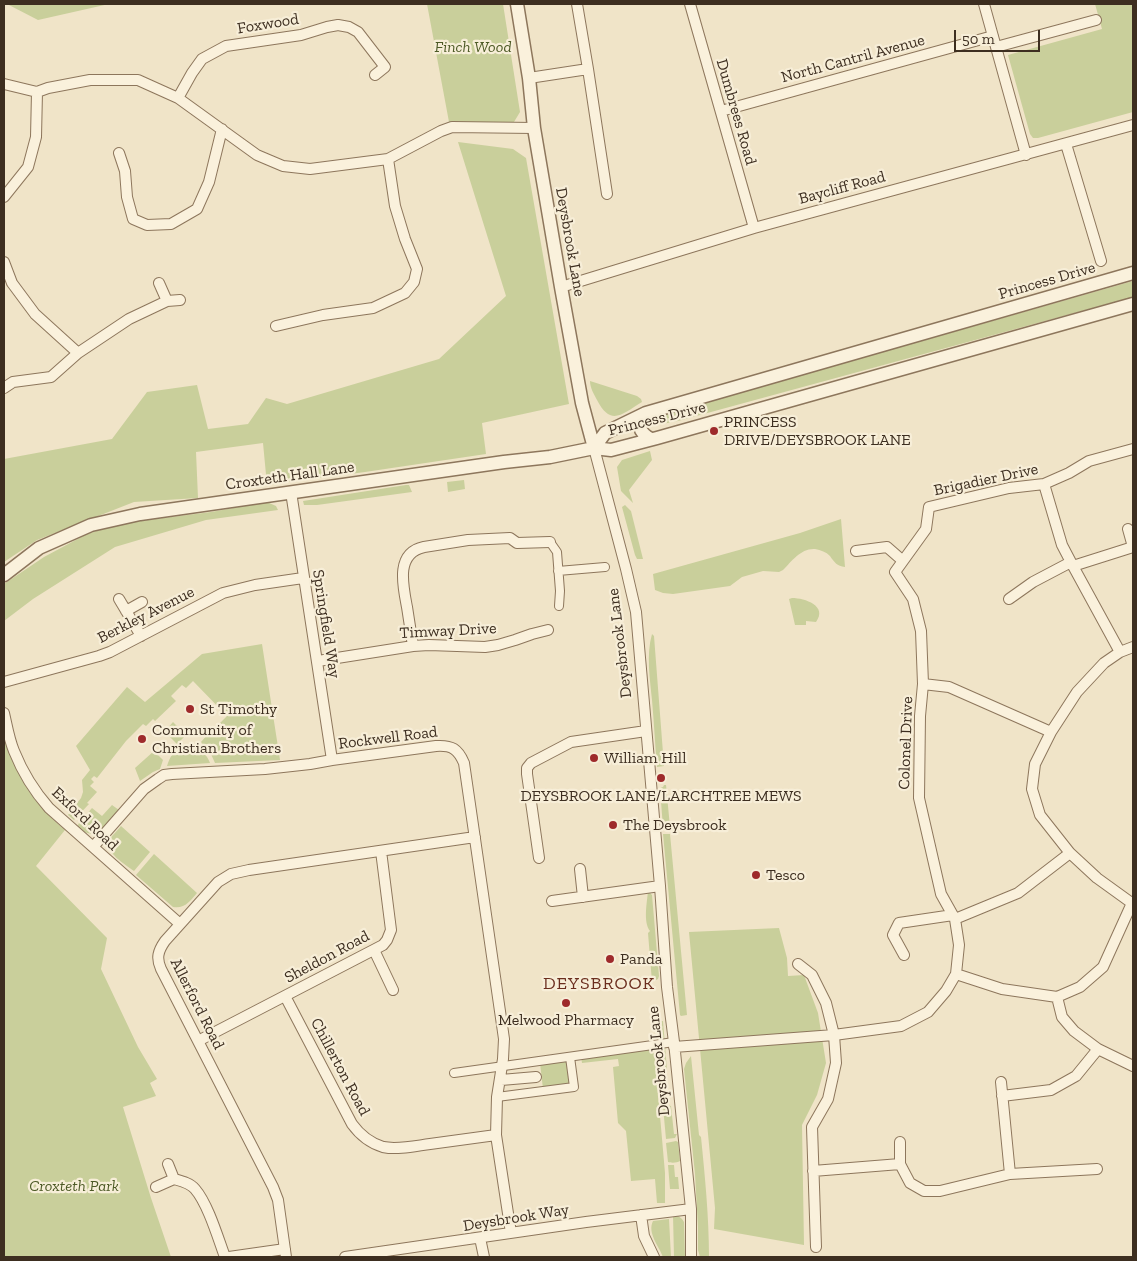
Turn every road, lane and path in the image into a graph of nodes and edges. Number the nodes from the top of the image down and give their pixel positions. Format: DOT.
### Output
graph roads {
  1 [pos="517,4"];
  2 [pos="577,4"];
  3 [pos="690,4"];
  4 [pos="984,4"];
  5 [pos="1096,20"];
  6 [pos="993,36"];
  7 [pos="996,47"];
  8 [pos="588,68"];
  9 [pos="375,75"];
  10 [pos="529,78"];
  11 [pos="4,84"];
  12 [pos="37,92"];
  13 [pos="178,98"];
  14 [pos="721,111"];
  15 [pos="1133,124"];
  16 [pos="534,128"];
  17 [pos="222,129"];
  18 [pos="1066,144"];
  19 [pos="119,153"];
  20 [pos="1026,155"];
  21 [pos="388,159"];
  22 [pos="607,194"];
  23 [pos="4,197"];
  24 [pos="754,228"];
  25 [pos="1101,261"];
  26 [pos="4,262"];
  27 [pos="1133,273"];
  28 [pos="159,283"];
  29 [pos="561,287"];
  30 [pos="180,300"];
  31 [pos="167,301"];
  32 [pos="1133,304"];
  33 [pos="276,326"];
  34 [pos="78,353"];
  35 [pos="4,388"];
  36 [pos="646,413"];
  37 [pos="651,439"];
  38 [pos="594,448"];
  39 [pos="1133,449"];
  40 [pos="1044,484"];
  41 [pos="291,492"];
  42 [pos="1128,529"];
  43 [pos="550,542"];
  44 [pos="1133,547"];
  45 [pos="856,551"];
  46 [pos="903,561"];
  47 [pos="1072,564"];
  48 [pos="605,566"];
  49 [pos="558,571"];
  50 [pos="895,572"];
  51 [pos="4,575"];
  52 [pos="303,578"];
  53 [pos="119,599"];
  54 [pos="1009,599"];
  55 [pos="142,602"];
  56 [pos="559,606"];
  57 [pos="126,611"];
  58 [pos="548,630"];
  59 [pos="141,636"];
  60 [pos="413,646"];
  61 [pos="1133,647"];
  62 [pos="1120,652"];
  63 [pos="318,662"];
  64 [pos="4,682"];
  65 [pos="923,684"];
  66 [pos="4,713"];
  67 [pos="646,731"];
  68 [pos="1050,732"];
  69 [pos="332,760"];
  70 [pos="474,837"];
  71 [pos="93,847"];
  72 [pos="381,851"];
  73 [pos="1070,853"];
  74 [pos="540,858"];
  75 [pos="580,869"];
  76 [pos="660,886"];
  77 [pos="583,897"];
  78 [pos="552,901"];
  79 [pos="1133,903"];
  80 [pos="954,917"];
  81 [pos="180,924"];
  82 [pos="374,950"];
  83 [pos="904,955"];
  84 [pos="798,964"];
  85 [pos="956,974"];
  86 [pos="393,990"];
  87 [pos="285,996"];
  88 [pos="1057,997"];
  89 [pos="834,1035"];
  90 [pos="198,1041"];
  91 [pos="674,1045"];
  92 [pos="1098,1049"];
  93 [pos="570,1057"];
  94 [pos="502,1066"];
  95 [pos="1133,1066"];
  96 [pos="454,1073"];
  97 [pos="536,1077"];
  98 [pos="500,1080"];
  99 [pos="1001,1082"];
  100 [pos="1002,1096"];
  101 [pos="498,1098"];
  102 [pos="496,1136"];
  103 [pos="900,1142"];
  104 [pos="168,1164"];
  105 [pos="900,1164"];
  106 [pos="1097,1169"];
  107 [pos="813,1171"];
  108 [pos="1010,1174"];
  109 [pos="174,1179"];
  110 [pos="156,1187"];
  111 [pos="691,1209"];
  112 [pos="642,1215"];
  113 [pos="511,1233"];
  114 [pos="480,1238"];
  115 [pos="816,1248"];
  116 [pos="286,1253"];
  117 [pos="374,1255"];
  118 [pos="227,1257"];
  119 [pos="345,1257"];
  120 [pos="484,1257"];
  121 [pos="654,1257"];
  122 [pos="692,1257"];
  1 -- 10 [label="street, Deysbrook Lane"];
  2 -- 8 [label="street"];
  3 -- 14 [label="street, Dumbrees Road"];
  4 -- 6 [label="street"];
  5 -- 7 [label="street"];
  6 -- 7 [label="street"];
  6 -- 14 [label="street, North Cantril Avenue"];
  7 -- 20 [label="street"];
  8 -- 10 [label="street"];
  8 -- 22 [label="street"];
  9 -- 13 [label="street, Foxwood"];
  10 -- 16 [label="street, Deysbrook Lane"];
  11 -- 12 [label="street"];
  12 -- 13 [label="street"];
  12 -- 23 [label="street"];
  13 -- 17 [label="street"];
  14 -- 24 [label="street, Dumbrees Road"];
  15 -- 18 [label="street, Baycliff Road"];
  16 -- 21 [label="street"];
  16 -- 29 [label="street, Deysbrook Lane"];
  17 -- 19 [label="street"];
  17 -- 21 [label="street"];
  18 -- 20 [label="street, Baycliff Road"];
  18 -- 25 [label="street"];
  20 -- 24 [label="street, Baycliff Road"];
  21 -- 33 [label="street"];
  24 -- 29 [label="street, Baycliff Road"];
  26 -- 34 [label="street"];
  27 -- 36 [label="street, Princess Drive"];
  28 -- 31 [label="street"];
  29 -- 38 [label="street, Deysbrook Lane"];
  30 -- 31 [label="street"];
  31 -- 34 [label="street"];
  32 -- 37 [label="street, Princess Drive"];
  34 -- 35 [label="street"];
  36 -- 37 [label="street"];
  36 -- 38 [label="street, Princess Drive"];
  37 -- 38 [label="street, Princess Drive"];
  38 -- 41 [label="street, Croxteth Hall Lane"];
  38 -- 67 [label="street, Deysbrook Lane"];
  39 -- 40 [label="street, Brigadier Drive"];
  40 -- 46 [label="street, Brigadier Drive"];
  40 -- 47 [label="street"];
  41 -- 51 [label="street, Croxteth Hall Lane"];
  41 -- 52 [label="street, Springfield Way"];
  42 -- 44 [label="street"];
  43 -- 49 [label="street"];
  43 -- 60 [label="street"];
  44 -- 47 [label="street"];
  45 -- 46 [label="street"];
  46 -- 50 [label="street, Brigadier Drive"];
  47 -- 54 [label="street"];
  47 -- 62 [label="street"];
  48 -- 49 [label="street"];
  49 -- 56 [label="street"];
  50 -- 65 [label="street, Colonel Drive"];
  52 -- 59 [label="street, Berkley Avenue"];
  52 -- 63 [label="street, Springfield Way"];
  53 -- 57 [label="street"];
  55 -- 57 [label="street"];
  57 -- 59 [label="street"];
  58 -- 60 [label="street, Timway Drive"];
  59 -- 64 [label="street, Berkley Avenue"];
  60 -- 63 [label="street, Timway Drive"];
  61 -- 62 [label="street"];
  62 -- 68 [label="street"];
  63 -- 69 [label="street, Springfield Way"];
  65 -- 68 [label="street"];
  65 -- 80 [label="street, Colonel Drive"];
  66 -- 71 [label="street, Exford Road"];
  67 -- 74 [label="street"];
  67 -- 76 [label="street, Deysbrook Lane"];
  68 -- 73 [label="street"];
  69 -- 70 [label="street, Rockwell Road"];
  69 -- 71 [label="street, Rockwell Road"];
  70 -- 72 [label="street, Allerford Road"];
  70 -- 94 [label="street, Rockwell Road"];
  71 -- 81 [label="street, Exford Road"];
  72 -- 81 [label="street, Allerford Road"];
  72 -- 82 [label="street, Sheldon Road"];
  73 -- 79 [label="street"];
  73 -- 80 [label="street"];
  75 -- 77 [label="street"];
  76 -- 77 [label="street"];
  76 -- 91 [label="street, Deysbrook Lane"];
  77 -- 78 [label="street"];
  79 -- 88 [label="street"];
  80 -- 83 [label="street"];
  80 -- 85 [label="street, Colonel Drive"];
  81 -- 90 [label="street, Allerford Road"];
  82 -- 86 [label="street"];
  82 -- 87 [label="street, Sheldon Road"];
  84 -- 89 [label="street"];
  85 -- 88 [label="street"];
  85 -- 89 [label="street, Colonel Drive"];
  87 -- 90 [label="street, Sheldon Road"];
  87 -- 102 [label="street, Chillerton Road"];
  88 -- 92 [label="street"];
  89 -- 91 [label="street, Colonel Drive"];
  89 -- 107 [label="street"];
  90 -- 116 [label="street, Allerford Road"];
  91 -- 93 [label="street"];
  91 -- 111 [label="street, Deysbrook Lane"];
  92 -- 95 [label="street"];
  92 -- 100 [label="street"];
  93 -- 94 [label="street"];
  93 -- 101 [label="street"];
  94 -- 96 [label="street"];
  94 -- 98 [label="street, Rockwell Road"];
  97 -- 98 [label="street"];
  98 -- 101 [label="street, Rockwell Road"];
  99 -- 100 [label="street"];
  100 -- 108 [label="street"];
  101 -- 102 [label="street, Rockwell Road"];
  102 -- 113 [label="street, Rockwell Road"];
  103 -- 105 [label="street"];
  104 -- 109 [label="street"];
  105 -- 107 [label="street"];
  105 -- 108 [label="street"];
  106 -- 108 [label="street"];
  107 -- 115 [label="street"];
  109 -- 110 [label="street"];
  109 -- 118 [label="street"];
  111 -- 112 [label="street, Deysbrook Way"];
  111 -- 122 [label="street, Deysbrook Lane"];
  112 -- 113 [label="street, Deysbrook Way"];
  112 -- 121 [label="street"];
  113 -- 114 [label="street, Deysbrook Way"];
  114 -- 117 [label="street, Deysbrook Way"];
  114 -- 120 [label="street"];
  116 -- 118 [label="street"];
  117 -- 119 [label="street, Deysbrook Way"];
}
